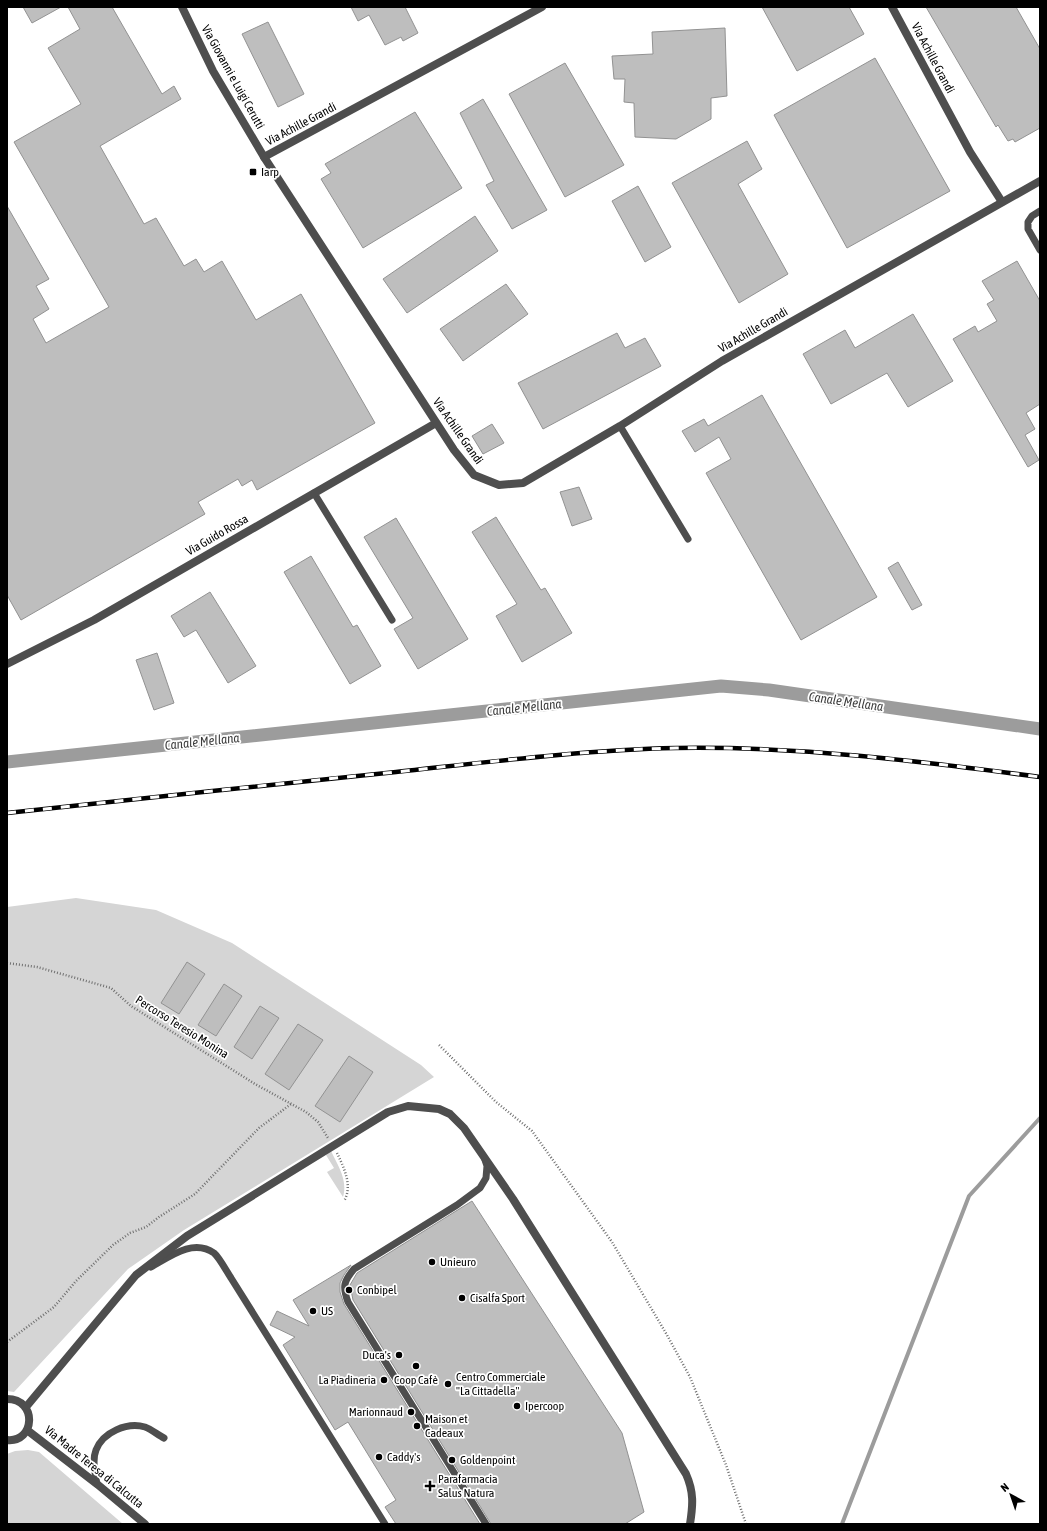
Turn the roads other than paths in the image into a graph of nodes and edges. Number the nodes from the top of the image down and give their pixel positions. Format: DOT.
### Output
graph roads {
  1 [pos="182,7"];
  2 [pos="542,7"];
  3 [pos="892,7"];
  4 [pos="264,157"];
  5 [pos="1040,181"];
  6 [pos="1002,202"];
  7 [pos="1040,212"];
  8 [pos="1040,250"];
  9 [pos="436,423"];
  10 [pos="620,426"];
  11 [pos="314,493"];
  12 [pos="688,539"];
  13 [pos="392,620"];
  14 [pos="7,664"];
  15 [pos="482,1154"];
  16 [pos="136,1275"];
  17 [pos="7,1399"];
  18 [pos="26,1407"];
  19 [pos="27,1430"];
  20 [pos="164,1438"];
  21 [pos="7,1440"];
  22 [pos="97,1484"];
  23 [pos="145,1524"];
  24 [pos="385,1524"];
  25 [pos="486,1524"];
  26 [pos="690,1524"];
  1 -- 4 [label="street, Via Giovanni e Luigi Cerutti"];
  2 -- 4 [label="street, Via Achille Grandi"];
  3 -- 6 [label="street, Via Achille Grandi"];
  4 -- 9 [label="street, Via Achille Grandi"];
  5 -- 6 [label="street, Via Achille Grandi"];
  6 -- 10 [label="street, Via Achille Grandi"];
  7 -- 8 [label="lane"];
  9 -- 10 [label="street, Via Achille Grandi"];
  9 -- 11 [label="street, Via Guido Rossa"];
  10 -- 12 [label="lane"];
  11 -- 13 [label="lane"];
  11 -- 14 [label="street, Via Guido Rossa"];
  15 -- 16 [label="street"];
  15 -- 25 [label="lane"];
  15 -- 26 [label="street"];
  16 -- 18 [label="street"];
  16 -- 24 [label="lane"];
  17 -- 18 [label="street"];
  18 -- 19 [label="street"];
  19 -- 21 [label="street"];
  19 -- 22 [label="street, Via Madre Teresa di Calcutta"];
  20 -- 22 [label="lane"];
  22 -- 23 [label="street, Via Madre Teresa di Calcutta"];
}
